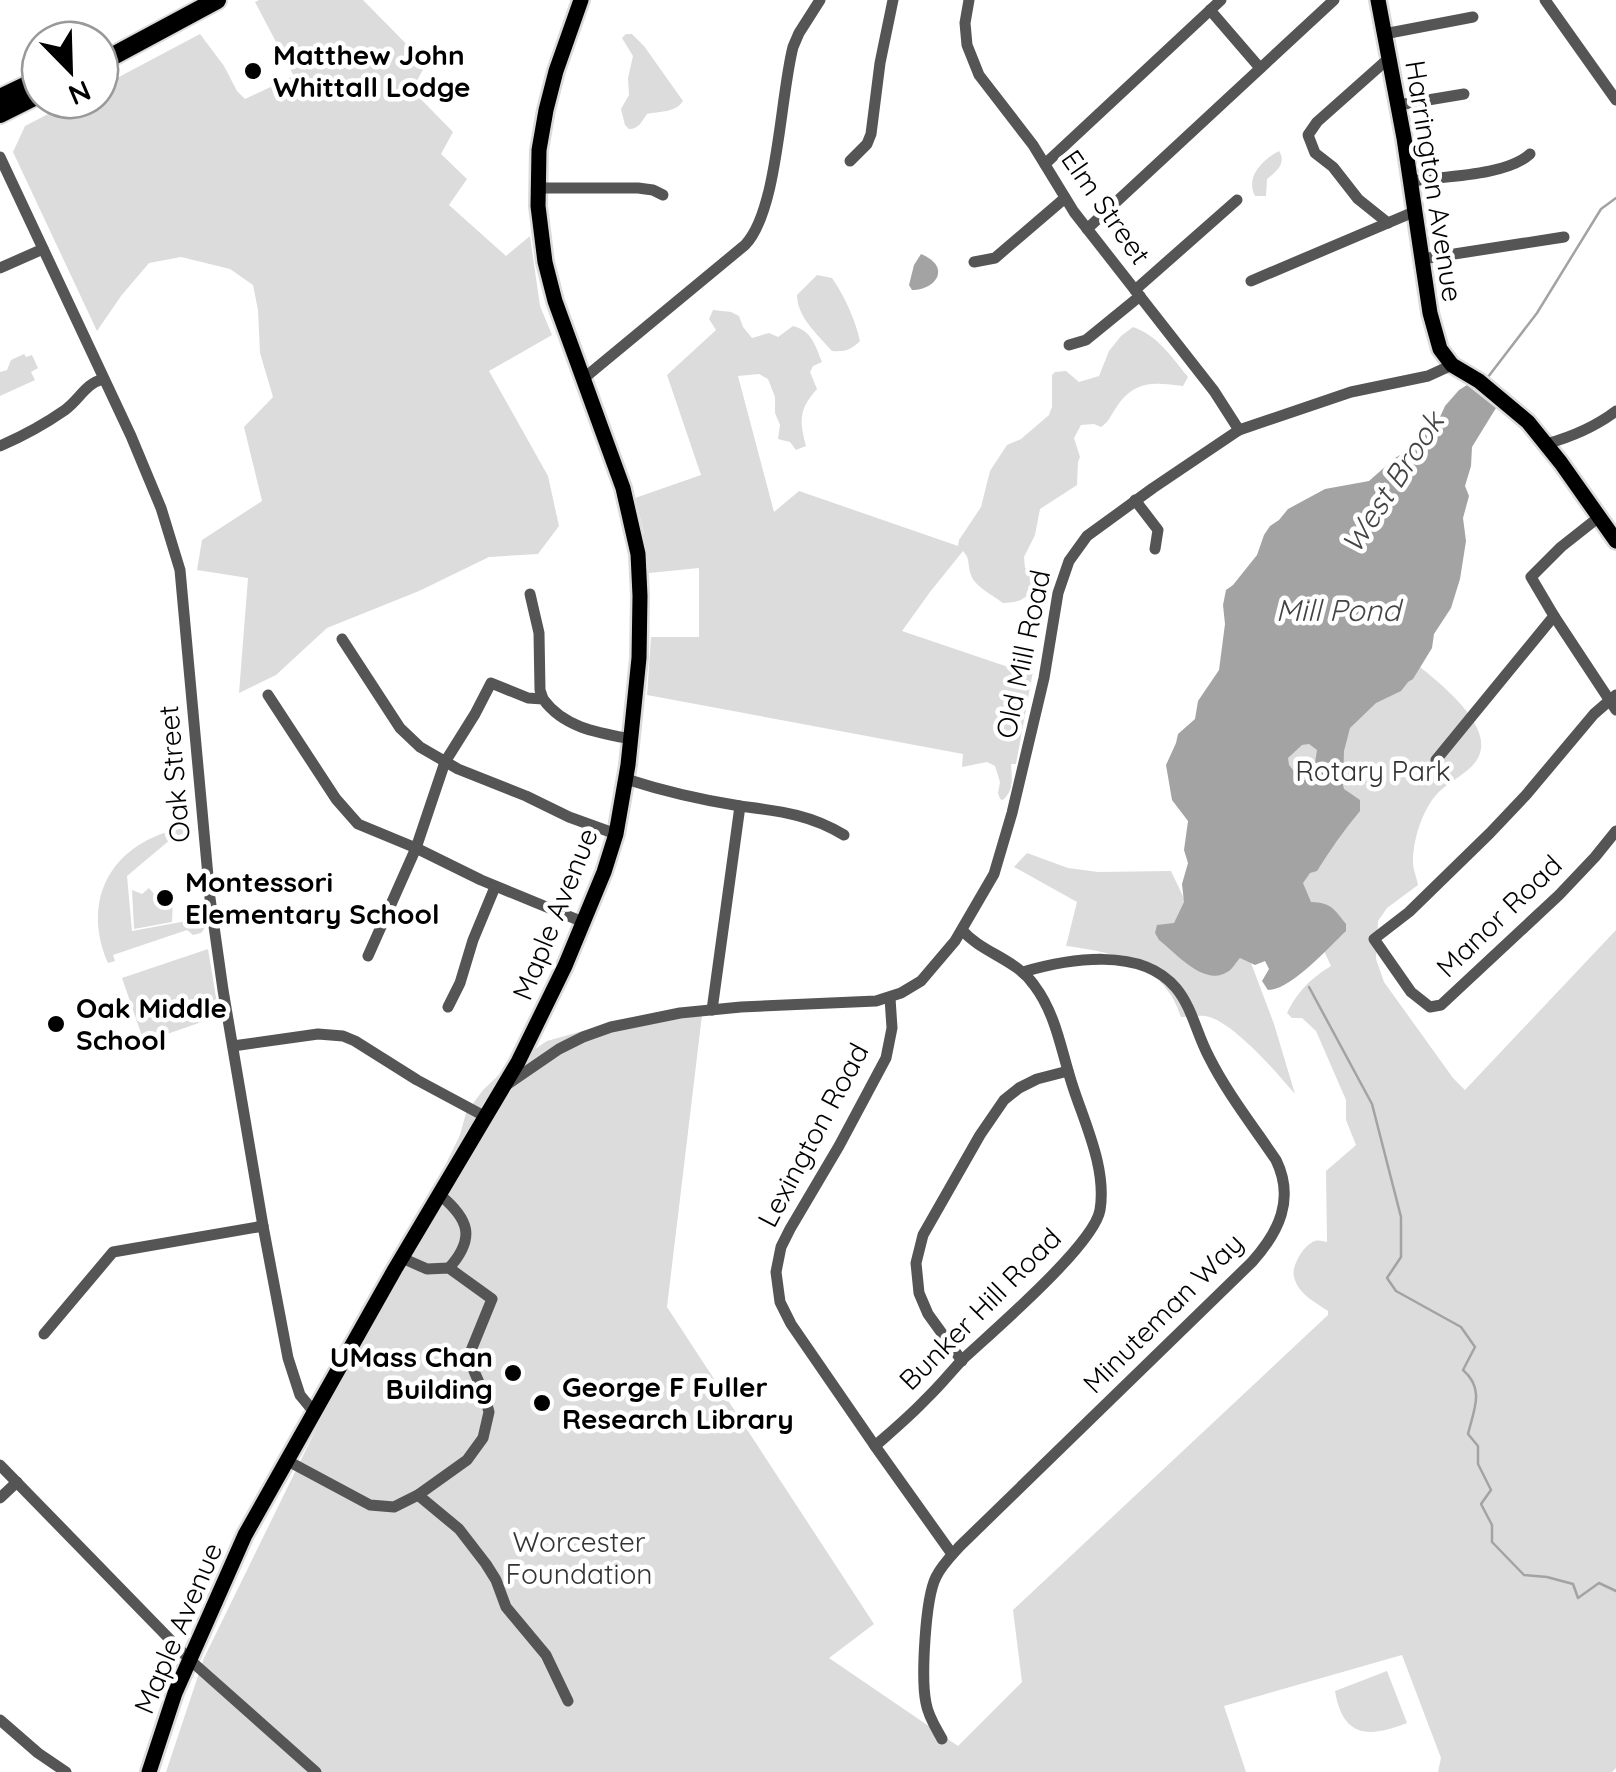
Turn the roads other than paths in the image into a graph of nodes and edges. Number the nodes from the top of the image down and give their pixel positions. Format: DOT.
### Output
graph roads {
  1 [pos="196,0"];
  2 [pos="217,0"];
  3 [pos="581,0"];
  4 [pos="820,0"];
  5 [pos="893,0"];
  6 [pos="969,0"];
  7 [pos="1221,0"];
  8 [pos="1334,0"];
  9 [pos="1378,0"];
  10 [pos="1545,0"];
  11 [pos="1210,10"];
  12 [pos="1473,16"];
  13 [pos="1384,34"];
  14 [pos="120,39"];
  15 [pos="120,52"];
  16 [pos="1388,58"];
  17 [pos="1260,68"];
  18 [pos="1464,94"];
  19 [pos="1616,100"];
  20 [pos="1398,105"];
  21 [pos="1530,154"];
  22 [pos="0,157"];
  23 [pos="850,161"];
  24 [pos="1045,164"];
  25 [pos="1411,181"];
  26 [pos="538,188"];
  27 [pos="663,195"];
  28 [pos="1065,198"];
  29 [pos="1237,200"];
  30 [pos="1416,212"];
  31 [pos="1388,224"];
  32 [pos="1087,229"];
  33 [pos="1564,237"];
  34 [pos="43,249"];
  35 [pos="1422,259"];
  36 [pos="974,262"];
  37 [pos="0,268"];
  38 [pos="1251,280"];
  39 [pos="1138,293"];
  40 [pos="1069,346"];
  41 [pos="1452,365"];
  42 [pos="103,380"];
  43 [pos="584,380"];
  44 [pos="1616,411"];
  45 [pos="1239,430"];
  46 [pos="1546,444"];
  47 [pos="0,446"];
  48 [pos="1136,500"];
  49 [pos="1599,517"];
  50 [pos="1616,541"];
  51 [pos="1155,549"];
  52 [pos="530,594"];
  53 [pos="1554,616"];
  54 [pos="342,639"];
  55 [pos="268,695"];
  56 [pos="544,700"];
  57 [pos="1614,701"];
  58 [pos="632,738"];
  59 [pos="1436,760"];
  60 [pos="445,762"];
  61 [pos="626,778"];
  62 [pos="740,806"];
  63 [pos="1616,831"];
  64 [pos="616,834"];
  65 [pos="844,835"];
  66 [pos="416,848"];
  67 [pos="496,886"];
  68 [pos="583,922"];
  69 [pos="962,930"];
  70 [pos="368,956"];
  71 [pos="1023,972"];
  72 [pos="890,998"];
  73 [pos="448,1007"];
  74 [pos="712,1010"];
  75 [pos="233,1046"];
  76 [pos="526,1046"];
  77 [pos="559,1049"];
  78 [pos="539,1062"];
  79 [pos="1068,1071"];
  80 [pos="504,1088"];
  81 [pos="486,1116"];
  82 [pos="440,1195"];
  83 [pos="262,1226"];
  84 [pos="402,1258"];
  85 [pos="449,1268"];
  86 [pos="44,1334"];
  87 [pos="962,1360"];
  88 [pos="314,1412"];
  89 [pos="875,1446"];
  90 [pos="286,1460"];
  91 [pos="0,1465"];
  92 [pos="17,1482"];
  93 [pos="418,1495"];
  94 [pos="0,1498"];
  95 [pos="952,1554"];
  96 [pos="190,1660"];
  97 [pos="568,1701"];
  98 [pos="931,1718"];
  99 [pos="950,1718"];
  100 [pos="0,1720"];
  101 [pos="942,1739"];
  102 [pos="66,1772"];
  103 [pos="148,1772"];
  104 [pos="316,1772"];
  1 -- 14 [label="highway"];
  2 -- 15 [label="highway"];
  3 -- 26 [label="main road, Maple Avenue"];
  4 -- 43 [label="street"];
  5 -- 23 [label="street"];
  6 -- 24 [label="street, Elm Street"];
  7 -- 11 [label="street"];
  8 -- 17 [label="street"];
  9 -- 13 [label="main road, Harrington Avenue"];
  10 -- 19 [label="street"];
  11 -- 17 [label="street"];
  11 -- 24 [label="street"];
  12 -- 13 [label="street"];
  13 -- 16 [label="main road, Harrington Avenue"];
  16 -- 20 [label="main road, Harrington Avenue"];
  16 -- 31 [label="street"];
  17 -- 32 [label="street"];
  18 -- 20 [label="street"];
  20 -- 25 [label="main road, Harrington Avenue"];
  21 -- 25 [label="street"];
  22 -- 34 [label="street, Oak Street"];
  24 -- 28 [label="street, Elm Street"];
  25 -- 30 [label="main road, Harrington Avenue"];
  26 -- 27 [label="street"];
  26 -- 43 [label="main road, Maple Avenue"];
  28 -- 32 [label="street, Elm Street"];
  28 -- 36 [label="street"];
  29 -- 39 [label="street"];
  30 -- 31 [label="street"];
  30 -- 35 [label="main road, Harrington Avenue"];
  31 -- 38 [label="street"];
  32 -- 39 [label="street, Elm Street"];
  33 -- 35 [label="street"];
  34 -- 37 [label="street"];
  34 -- 42 [label="street, Oak Street"];
  35 -- 41 [label="main road, Harrington Avenue"];
  39 -- 40 [label="street"];
  39 -- 45 [label="street, Elm Street"];
  41 -- 45 [label="street, Old Mill Road"];
  41 -- 46 [label="main road"];
  42 -- 47 [label="street"];
  42 -- 75 [label="street, Oak Street"];
  43 -- 58 [label="main road, Maple Avenue"];
  44 -- 46 [label="street"];
  45 -- 48 [label="street, Old Mill Road"];
  46 -- 49 [label="main road"];
  48 -- 51 [label="street"];
  48 -- 69 [label="street, Old Mill Road"];
  49 -- 50 [label="main road"];
  49 -- 53 [label="street"];
  52 -- 56 [label="street"];
  53 -- 57 [label="street"];
  53 -- 59 [label="street"];
  54 -- 60 [label="street"];
  55 -- 66 [label="street"];
  56 -- 58 [label="street"];
  56 -- 60 [label="street"];
  57 -- 63 [label="street, Manor Road"];
  58 -- 61 [label="main road, Maple Avenue"];
  60 -- 64 [label="street"];
  60 -- 66 [label="street"];
  61 -- 62 [label="street"];
  61 -- 64 [label="main road, Maple Avenue"];
  62 -- 65 [label="street"];
  62 -- 74 [label="street"];
  64 -- 68 [label="main road, Maple Avenue"];
  66 -- 67 [label="street"];
  66 -- 70 [label="street"];
  67 -- 68 [label="street"];
  67 -- 73 [label="street"];
  68 -- 76 [label="main road, Maple Avenue"];
  69 -- 71 [label="street, Bunker Hill Road"];
  69 -- 72 [label="street, Old Mill Road"];
  71 -- 79 [label="street, Bunker Hill Road"];
  71 -- 95 [label="street, Minuteman Way"];
  72 -- 74 [label="street, Old Mill Road"];
  72 -- 89 [label="street, Lexington Road"];
  74 -- 77 [label="street, Old Mill Road"];
  75 -- 81 [label="street"];
  75 -- 83 [label="street, Oak Street"];
  76 -- 77 [label="street"];
  76 -- 78 [label="street"];
  76 -- 80 [label="main road, Maple Avenue"];
  77 -- 78 [label="street, Old Mill Road"];
  78 -- 80 [label="street, Old Mill Road"];
  79 -- 87 [label="street, Bunker Hill Road"];
  79 -- 87 [label="street"];
  80 -- 81 [label="main road, Maple Avenue"];
  81 -- 82 [label="main road, Maple Avenue"];
  82 -- 84 [label="main road, Maple Avenue"];
  82 -- 85 [label="street"];
  83 -- 86 [label="street"];
  83 -- 88 [label="street, Oak Street"];
  84 -- 85 [label="street"];
  84 -- 88 [label="main road, Maple Avenue"];
  85 -- 93 [label="street"];
  87 -- 89 [label="street, Bunker Hill Road"];
  88 -- 90 [label="main road, Maple Avenue"];
  89 -- 95 [label="street"];
  90 -- 93 [label="street"];
  90 -- 96 [label="main road, Maple Avenue"];
  91 -- 92 [label="street"];
  92 -- 94 [label="street"];
  92 -- 96 [label="street"];
  93 -- 97 [label="street"];
  95 -- 98 [label="street, Minuteman Way"];
  96 -- 103 [label="main road, Maple Avenue"];
  96 -- 104 [label="street"];
  98 -- 99 [label="street"];
  98 -- 101 [label="street, Minuteman Way"];
  100 -- 102 [label="street"];
}
